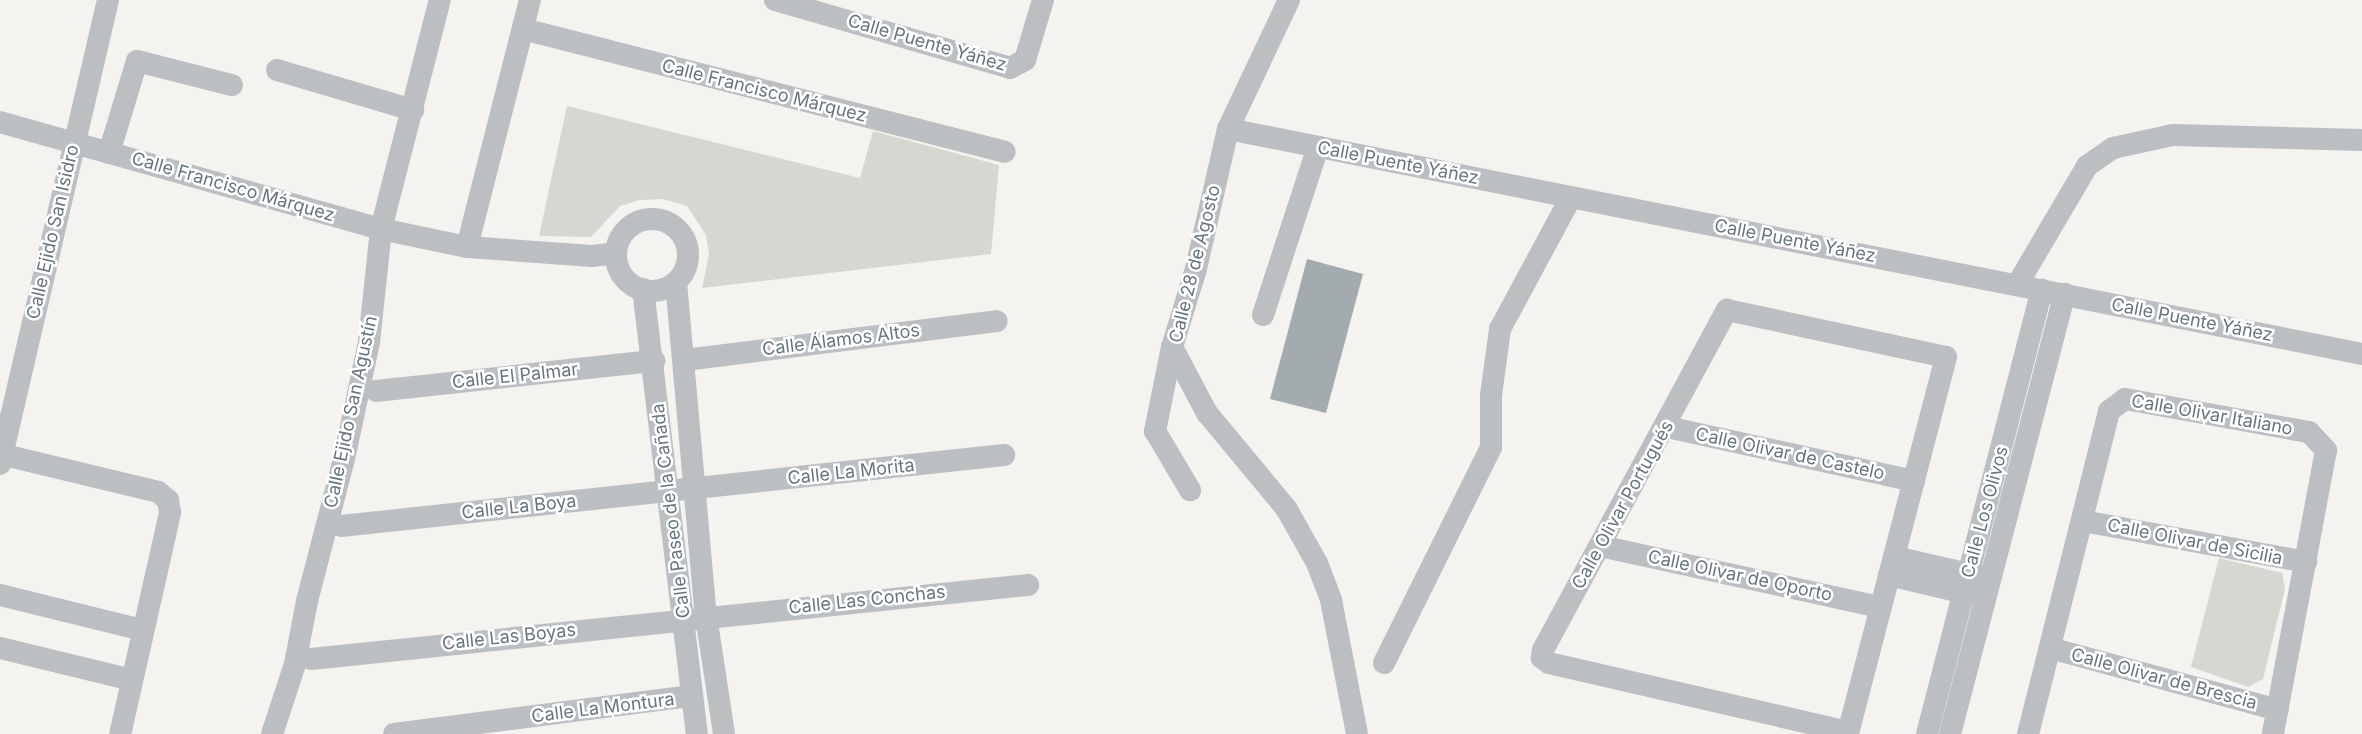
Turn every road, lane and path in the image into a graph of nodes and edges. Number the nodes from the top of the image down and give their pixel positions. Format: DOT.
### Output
graph roads {
  1 [pos="108,0"];
  2 [pos="440,0"];
  3 [pos="530,0"];
  4 [pos="1043,0"];
  5 [pos="1289,0"];
  6 [pos="786,1"];
  7 [pos="522,29"];
  8 [pos="277,70"];
  9 [pos="232,85"];
  10 [pos="413,110"];
  11 [pos="0,122"];
  12 [pos="1228,129"];
  13 [pos="2362,140"];
  14 [pos="73,143"];
  15 [pos="1318,147"];
  16 [pos="1005,152"];
  17 [pos="108,153"];
  18 [pos="1571,197"];
  19 [pos="381,229"];
  20 [pos="466,247"];
  21 [pos="616,253"];
  22 [pos="676,282"];
  23 [pos="2017,284"];
  24 [pos="643,289"];
  25 [pos="2042,290"];
  26 [pos="2064,294"];
  27 [pos="1263,315"];
  28 [pos="997,321"];
  29 [pos="1172,347"];
  30 [pos="2362,354"];
  31 [pos="684,360"];
  32 [pos="654,361"];
  33 [pos="376,391"];
  34 [pos="1667,426"];
  35 [pos="1004,456"];
  36 [pos="1,458"];
  37 [pos="1914,481"];
  38 [pos="697,488"];
  39 [pos="1190,490"];
  40 [pos="668,491"];
  41 [pos="2083,521"];
  42 [pos="340,526"];
  43 [pos="1600,546"];
  44 [pos="2306,562"];
  45 [pos="1892,566"];
  46 [pos="1966,583"];
  47 [pos="1028,584"];
  48 [pos="1988,589"];
  49 [pos="0,596"];
  50 [pos="1880,607"];
  51 [pos="706,616"];
  52 [pos="683,618"];
  53 [pos="143,630"];
  54 [pos="0,648"];
  55 [pos="2050,648"];
  56 [pos="311,659"];
  57 [pos="1384,663"];
  58 [pos="132,680"];
  59 [pos="692,696"];
  60 [pos="2278,710"];
  61 [pos="120,734"];
  62 [pos="272,734"];
  63 [pos="394,734"];
  64 [pos="697,734"];
  65 [pos="724,734"];
  66 [pos="1357,734"];
  67 [pos="1928,734"];
  68 [pos="1950,734"];
  69 [pos="2028,734"];
  70 [pos="2273,734"];
  1 -- 14 [label="street, Calle Ejido San Isidro"];
  2 -- 10 [label="street, Calle Ejido San Agustín"];
  3 -- 7 [label="street"];
  4 -- 6 [label="street, Calle Puente Yáñez"];
  5 -- 12 [label="street, Calle 28 de Agosto"];
  7 -- 16 [label="street, Calle Francisco Márquez"];
  7 -- 20 [label="street"];
  8 -- 10 [label="street"];
  9 -- 17 [label="street"];
  10 -- 19 [label="street, Calle Ejido San Agustín"];
  11 -- 14 [label="street, Calle Francisco Márquez"];
  12 -- 15 [label="street, Calle Puente Yáñez"];
  12 -- 29 [label="street, Calle 28 de Agosto"];
  13 -- 23 [label="street"];
  14 -- 17 [label="street, Calle Francisco Márquez"];
  14 -- 36 [label="street, Calle Ejido San Isidro"];
  15 -- 18 [label="street, Calle Puente Yáñez"];
  15 -- 27 [label="street"];
  17 -- 19 [label="street, Calle Francisco Márquez"];
  18 -- 23 [label="street, Calle Puente Yáñez"];
  18 -- 57 [label="street"];
  19 -- 20 [label="street, Calle Francisco Márquez"];
  19 -- 62 [label="street, Calle Ejido San Agustín"];
  20 -- 21 [label="street, Calle Francisco Márquez"];
  21 -- 22 [label="street"];
  21 -- 24 [label="street"];
  22 -- 24 [label="street"];
  22 -- 31 [label="street, Calle Paseo de la Cañada"];
  23 -- 25 [label="street, Calle Puente Yáñez"];
  24 -- 32 [label="street, Calle Paseo de la Cañada"];
  25 -- 26 [label="street, Calle Puente Yáñez"];
  25 -- 46 [label="street, Calle Los Olivos"];
  26 -- 30 [label="street, Calle Puente Yáñez"];
  26 -- 48 [label="street, Calle Los Olivos"];
  28 -- 31 [label="street, Calle Álamos Altos"];
  29 -- 39 [label="street"];
  29 -- 66 [label="street, Calle 28 de Agosto"];
  31 -- 38 [label="street, Calle Paseo de la Cañada"];
  32 -- 33 [label="street, Calle El Palmar"];
  32 -- 40 [label="street, Calle Paseo de la Cañada"];
  34 -- 37 [label="street, Calle Olivar de Castelo"];
  34 -- 37 [label="street, Calle Olivar Portugués"];
  34 -- 43 [label="street, Calle Olivar Portugués"];
  35 -- 38 [label="street, Calle La Morita"];
  36 -- 53 [label="street"];
  37 -- 45 [label="street, Calle Olivar Portugués"];
  38 -- 40 [label="street, Calle La Boya"];
  38 -- 51 [label="street, Calle Paseo de la Cañada"];
  40 -- 42 [label="street, Calle La Boya"];
  40 -- 52 [label="street, Calle Paseo de la Cañada"];
  41 -- 44 [label="street, Calle Olivar de Sicilia"];
  41 -- 44 [label="street, Calle Olivar Italiano"];
  41 -- 55 [label="street, Calle Olivar Italiano"];
  43 -- 50 [label="street, Calle Olivar de Oporto"];
  43 -- 50 [label="street, Calle Olivar Portugués"];
  44 -- 60 [label="street, Calle Olivar Italiano"];
  45 -- 46 [label="street"];
  45 -- 50 [label="street, Calle Olivar Portugués"];
  46 -- 48 [label="street"];
  46 -- 67 [label="street, Calle Los Olivos"];
  47 -- 51 [label="street, Calle Las Conchas"];
  48 -- 68 [label="street, Calle Los Olivos"];
  49 -- 53 [label="street"];
  51 -- 52 [label="street, Calle Las Boyas"];
  51 -- 65 [label="street, Calle Paseo de la Cañada"];
  52 -- 56 [label="street, Calle Las Boyas"];
  52 -- 59 [label="street, Calle Paseo de la Cañada"];
  53 -- 58 [label="street"];
  54 -- 58 [label="street"];
  55 -- 60 [label="street, Calle Olivar de Brescia"];
  55 -- 69 [label="street, Calle Olivar Italiano"];
  58 -- 61 [label="street"];
  59 -- 63 [label="street, Calle La Montura"];
  59 -- 64 [label="street, Calle Paseo de la Cañada"];
  60 -- 70 [label="street, Calle Olivar Italiano"];
}
